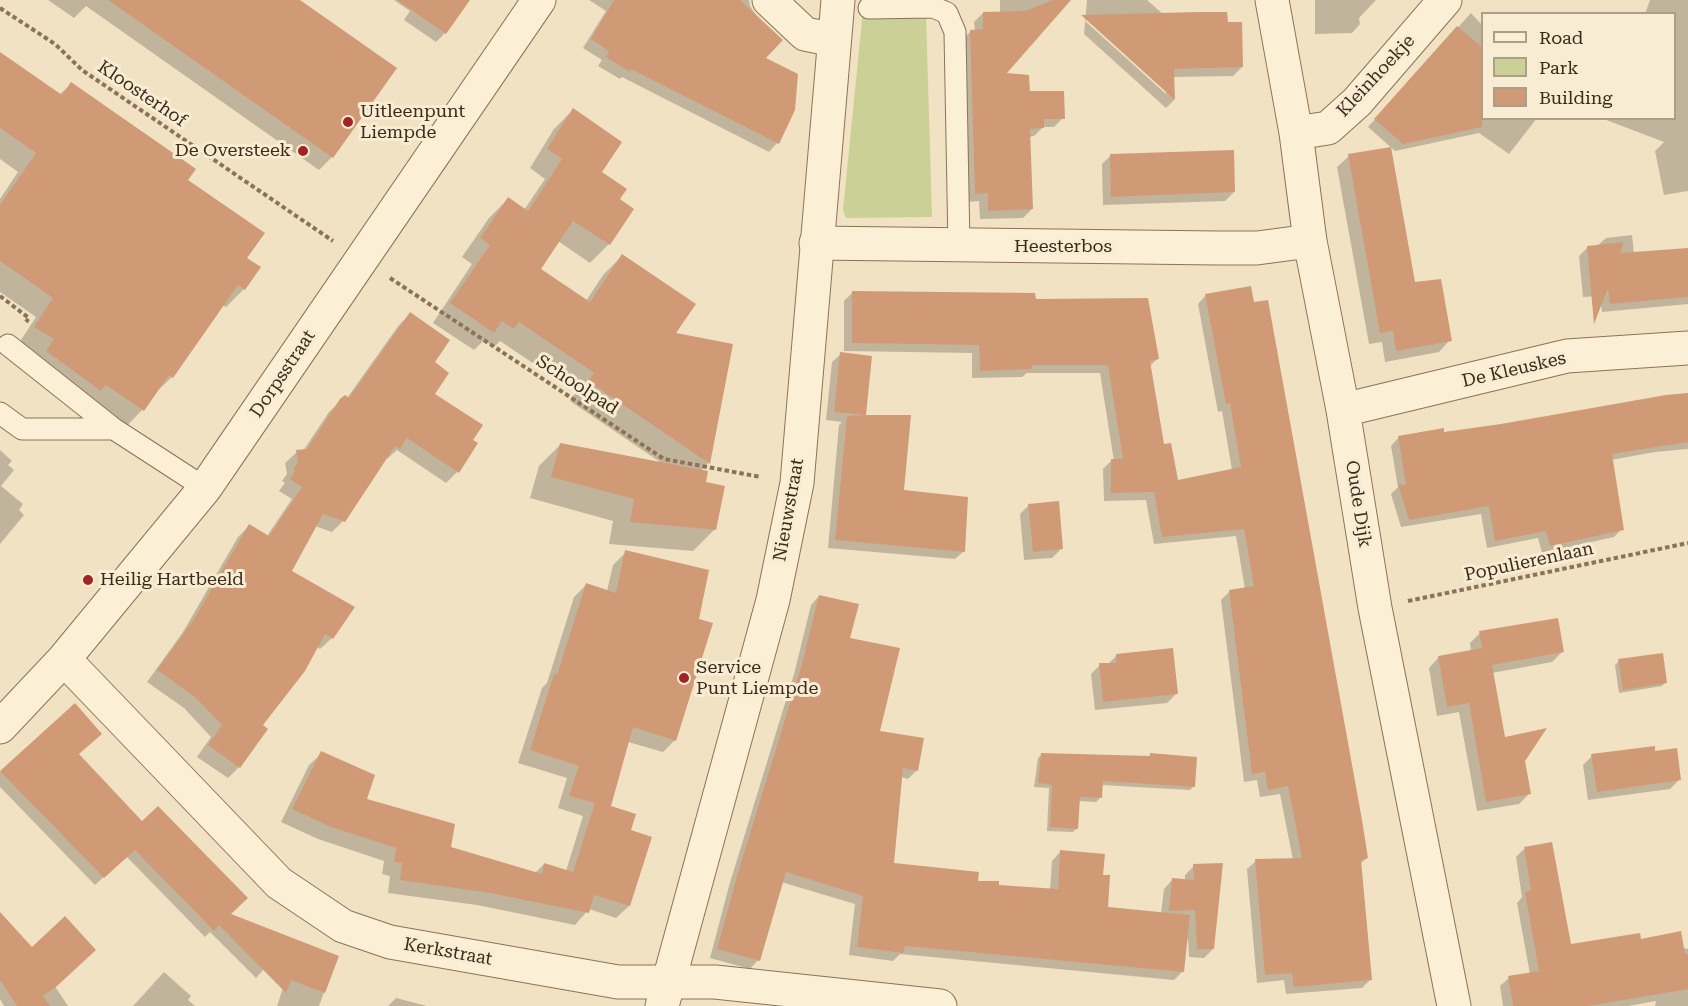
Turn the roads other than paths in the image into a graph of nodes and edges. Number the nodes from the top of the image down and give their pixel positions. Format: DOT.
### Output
graph roads {
  1 [pos="539,0"];
  2 [pos="769,0"];
  3 [pos="1272,0"];
  4 [pos="1445,0"];
  5 [pos="854,4"];
  6 [pos="834,40"];
  7 [pos="1296,133"];
  8 [pos="1310,241"];
  9 [pos="816,243"];
  10 [pos="959,247"];
  11 [pos="8,345"];
  12 [pos="1688,348"];
  13 [pos="1343,410"];
  14 [pos="0,412"];
  15 [pos="114,429"];
  16 [pos="205,488"];
  17 [pos="64,659"];
  18 [pos="3,719"];
  19 [pos="666,994"];
  20 [pos="940,1006"];
  21 [pos="1454,1006"];
  1 -- 16 [label="street, Dorpsstraat"];
  2 -- 6 [label="street"];
  3 -- 7 [label="street, Oude Dijk"];
  4 -- 7 [label="street, Kleinhoekje"];
  5 -- 6 [label="street, Nieuwstraat"];
  5 -- 10 [label="lane"];
  6 -- 9 [label="street, Nieuwstraat"];
  7 -- 8 [label="street, Oude Dijk"];
  8 -- 10 [label="street, Heesterbos"];
  8 -- 13 [label="street, Oude Dijk"];
  9 -- 10 [label="street, Heesterbos"];
  9 -- 19 [label="street, Nieuwstraat"];
  11 -- 15 [label="lane"];
  12 -- 13 [label="street, De Kleuskes"];
  13 -- 21 [label="street, Oude Dijk"];
  14 -- 15 [label="lane"];
  15 -- 16 [label="lane"];
  16 -- 17 [label="street, Dorpsstraat"];
  17 -- 18 [label="street, Dorpsstraat"];
  17 -- 19 [label="street, Kerkstraat"];
  19 -- 20 [label="street, Kerkstraat"];
}
